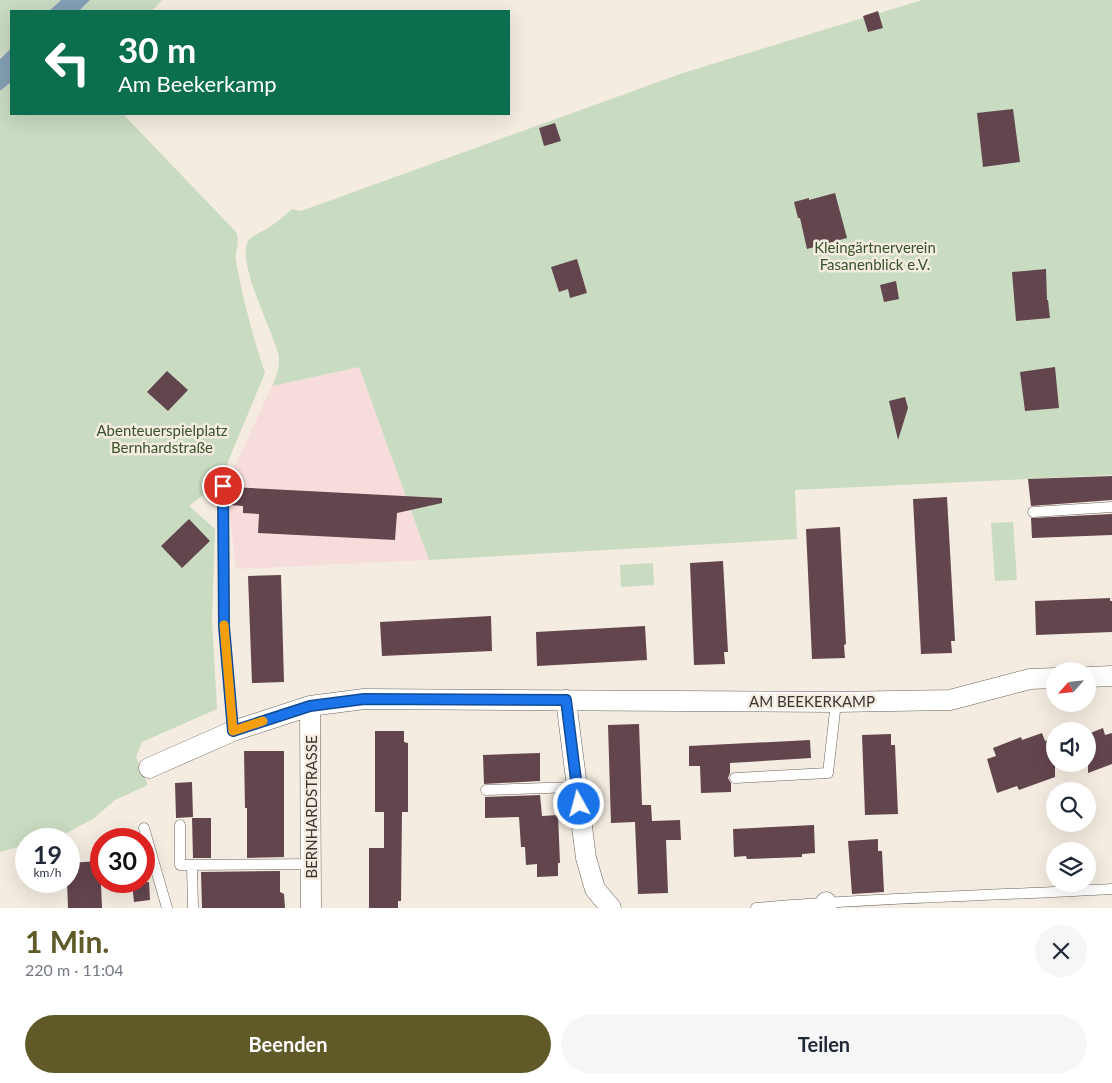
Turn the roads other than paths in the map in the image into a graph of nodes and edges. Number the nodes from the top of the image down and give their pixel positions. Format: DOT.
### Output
graph roads {
  1 [pos="223,486"];
  2 [pos="1112,508"];
  3 [pos="1033,512"];
  4 [pos="1096,676"];
  5 [pos="1112,676"];
  6 [pos="1046,678"];
  7 [pos="566,700"];
  8 [pos="836,702"];
  9 [pos="310,706"];
  10 [pos="233,731"];
  11 [pos="149,768"];
  12 [pos="735,778"];
  13 [pos="577,786"];
  14 [pos="486,790"];
  15 [pos="180,825"];
  16 [pos="311,864"];
  17 [pos="192,865"];
  18 [pos="155,866"];
  19 [pos="1112,889"];
  20 [pos="826,905"];
  21 [pos="167,908"];
  22 [pos="193,908"];
  23 [pos="311,908"];
  24 [pos="611,908"];
  25 [pos="756,908"];
  1 -- 10 [label="lane"];
  2 -- 3 [label="lane"];
  4 -- 5 [label="street"];
  6 -- 8 [label="street, AM BEEKERKAMP"];
  7 -- 8 [label="street, AM BEEKERKAMP"];
  7 -- 9 [label="street, AM BEEKERKAMP"];
  7 -- 13 [label="street"];
  8 -- 12 [label="lane"];
  9 -- 10 [label="street, AM BEEKERKAMP"];
  9 -- 16 [label="street, BERNHARDSTRASSE"];
  10 -- 11 [label="street, AM BEEKERKAMP"];
  13 -- 14 [label="lane"];
  13 -- 24 [label="street"];
  15 -- 17 [label="lane"];
  16 -- 17 [label="lane"];
  16 -- 23 [label="street, BERNHARDSTRASSE"];
  17 -- 22 [label="lane"];
  18 -- 21 [label="lane"];
  19 -- 20 [label="lane"];
  20 -- 25 [label="lane"];
}
